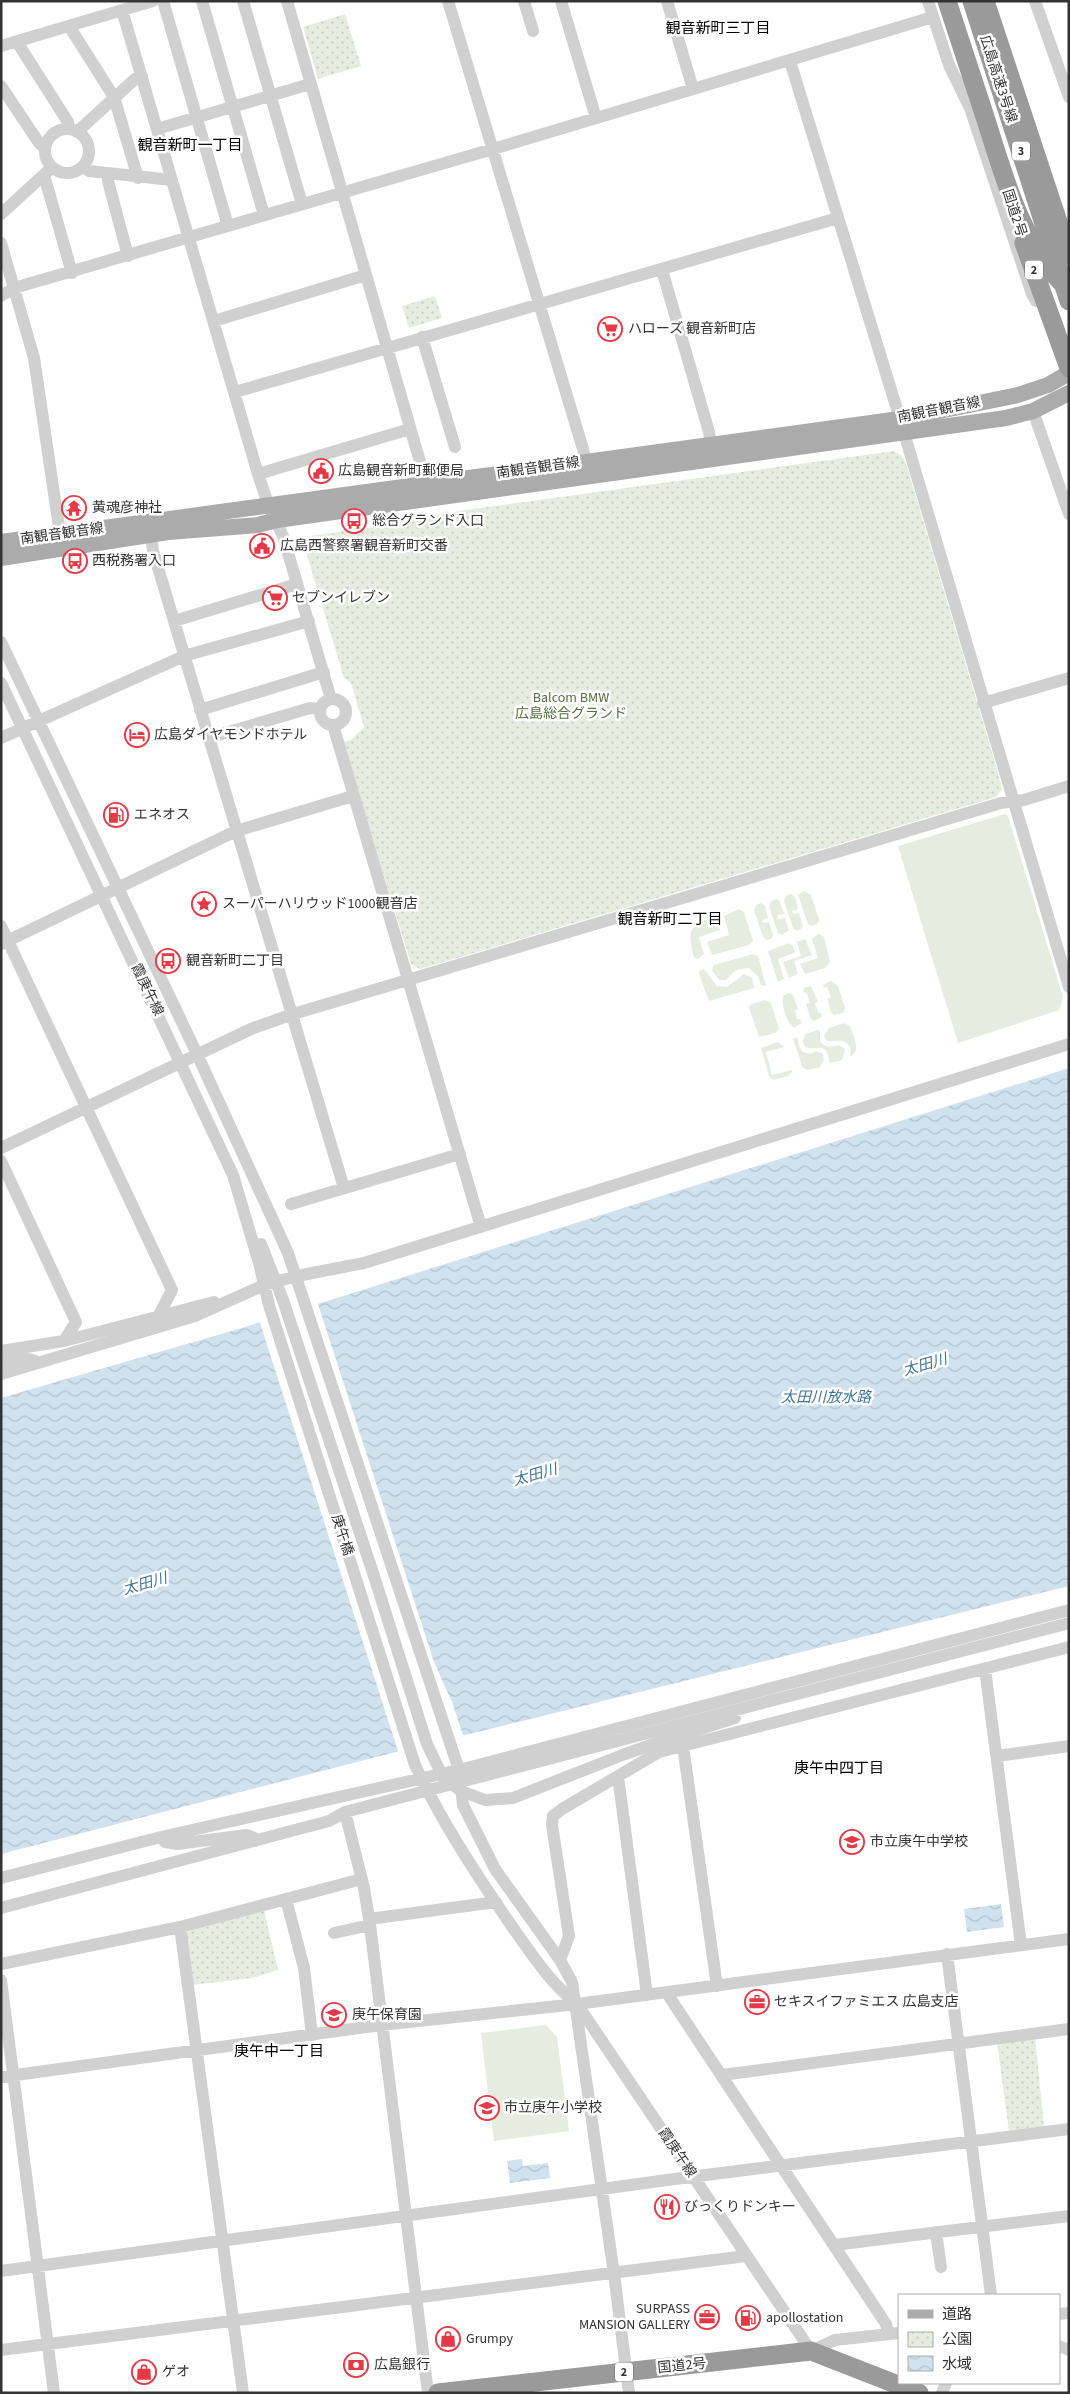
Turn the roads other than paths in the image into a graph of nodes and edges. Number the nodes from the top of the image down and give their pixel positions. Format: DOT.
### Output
graph roads {
  1 [pos="153,1"];
  2 [pos="163,1"];
  3 [pos="202,1"];
  4 [pos="243,1"];
  5 [pos="286,1"];
  6 [pos="448,1"];
  7 [pos="524,1"];
  8 [pos="561,1"];
  9 [pos="667,1"];
  10 [pos="928,1"];
  11 [pos="947,1"];
  12 [pos="972,1"];
  13 [pos="985,1"];
  14 [pos="1035,1"];
  15 [pos="122,10"];
  16 [pos="933,17"];
  17 [pos="69,26"];
  18 [pos="533,31"];
  19 [pos="17,42"];
  20 [pos="1,46"];
  21 [pos="790,61"];
  22 [pos="142,76"];
  23 [pos="310,84"];
  24 [pos="1,86"];
  25 [pos="693,89"];
  26 [pos="270,96"];
  27 [pos="114,97"];
  28 [pos="1069,97"];
  29 [pos="233,107"];
  30 [pos="196,117"];
  31 [pos="596,118"];
  32 [pos="157,129"];
  33 [pos="73,130"];
  34 [pos="45,148"];
  35 [pos="492,150"];
  36 [pos="83,167"];
  37 [pos="1002,170"];
  38 [pos="48,171"];
  39 [pos="108,173"];
  40 [pos="138,178"];
  41 [pos="172,180"];
  42 [pos="342,193"];
  43 [pos="302,204"];
  44 [pos="1,214"];
  45 [pos="264,216"];
  46 [pos="838,218"];
  47 [pos="228,226"];
  48 [pos="189,238"];
  49 [pos="1,243"];
  50 [pos="1069,255"];
  51 [pos="128,256"];
  52 [pos="662,270"];
  53 [pos="72,273"];
  54 [pos="366,276"];
  55 [pos="14,288"];
  56 [pos="1069,290"];
  57 [pos="1,296"];
  58 [pos="1069,301"];
  59 [pos="1045,303"];
  60 [pos="540,304"];
  61 [pos="214,321"];
  62 [pos="422,337"];
  63 [pos="386,347"];
  64 [pos="1069,368"];
  65 [pos="1069,373"];
  66 [pos="235,392"];
  67 [pos="1069,393"];
  68 [pos="1033,411"];
  69 [pos="902,425"];
  70 [pos="410,429"];
  71 [pos="455,447"];
  72 [pos="712,452"];
  73 [pos="587,469"];
  74 [pos="258,474"];
  75 [pos="428,491"];
  76 [pos="273,513"];
  77 [pos="1069,514"];
  78 [pos="60,534"];
  79 [pos="151,535"];
  80 [pos="1,542"];
  81 [pos="1,558"];
  82 [pos="297,584"];
  83 [pos="174,621"];
  84 [pos="309,621"];
  85 [pos="1,642"];
  86 [pos="184,656"];
  87 [pos="324,672"];
  88 [pos="1069,678"];
  89 [pos="1,683"];
  90 [pos="331,698"];
  91 [pos="984,703"];
  92 [pos="320,709"];
  93 [pos="200,710"];
  94 [pos="39,720"];
  95 [pos="333,725"];
  96 [pos="22,728"];
  97 [pos="1,738"];
  98 [pos="208,738"];
  99 [pos="1069,786"];
  100 [pos="353,796"];
  101 [pos="1013,801"];
  102 [pos="236,831"];
  103 [pos="119,888"];
  104 [pos="102,896"];
  105 [pos="1,926"];
  106 [pos="5,943"];
  107 [pos="408,980"];
  108 [pos="1069,987"];
  109 [pos="290,1015"];
  110 [pos="1069,1044"];
  111 [pos="197,1054"];
  112 [pos="181,1062"];
  113 [pos="85,1108"];
  114 [pos="1,1148"];
  115 [pos="460,1154"];
  116 [pos="1,1161"];
  117 [pos="344,1188"];
  118 [pos="291,1204"];
  119 [pos="481,1227"];
  120 [pos="297,1276"];
  121 [pos="270,1283"];
  122 [pos="229,1300"];
  123 [pos="159,1315"];
  124 [pos="64,1341"];
  125 [pos="1,1351"];
  126 [pos="1,1361"];
  127 [pos="41,1363"];
  128 [pos="1,1374"];
  129 [pos="1069,1610"];
  130 [pos="1069,1623"];
  131 [pos="1069,1647"];
  132 [pos="985,1669"];
  133 [pos="802,1691"];
  134 [pos="683,1746"];
  135 [pos="1069,1746"];
  136 [pos="997,1756"];
  137 [pos="458,1770"];
  138 [pos="618,1776"];
  139 [pos="460,1783"];
  140 [pos="424,1785"];
  141 [pos="345,1812"];
  142 [pos="161,1837"];
  143 [pos="255,1841"];
  144 [pos="1,1878"];
  145 [pos="362,1880"];
  146 [pos="286,1899"];
  147 [pos="496,1902"];
  148 [pos="1,1908"];
  149 [pos="369,1922"];
  150 [pos="180,1927"];
  151 [pos="334,1933"];
  152 [pos="1069,1938"];
  153 [pos="1021,1945"];
  154 [pos="946,1954"];
  155 [pos="560,1960"];
  156 [pos="1,1964"];
  157 [pos="1,1980"];
  158 [pos="717,1986"];
  159 [pos="670,1992"];
  160 [pos="647,1994"];
  161 [pos="576,2004"];
  162 [pos="381,2025"];
  163 [pos="1069,2029"];
  164 [pos="312,2035"];
  165 [pos="958,2044"];
  166 [pos="197,2051"];
  167 [pos="722,2075"];
  168 [pos="15,2076"];
  169 [pos="1,2077"];
  170 [pos="1069,2130"];
  171 [pos="972,2142"];
  172 [pos="780,2165"];
  173 [pos="693,2177"];
  174 [pos="602,2189"];
  175 [pos="1069,2216"];
  176 [pos="405,2217"];
  177 [pos="982,2226"];
  178 [pos="936,2232"];
  179 [pos="223,2242"];
  180 [pos="834,2244"];
  181 [pos="746,2256"];
  182 [pos="38,2267"];
  183 [pos="940,2267"];
  184 [pos="1,2271"];
  185 [pos="614,2274"];
  186 [pos="991,2294"];
  187 [pos="416,2299"];
  188 [pos="234,2322"];
  189 [pos="894,2333"];
  190 [pos="48,2344"];
  191 [pos="1,2350"];
  192 [pos="811,2351"];
  193 [pos="626,2372"];
  194 [pos="54,2393"];
  195 [pos="244,2393"];
  196 [pos="428,2393"];
  197 [pos="438,2393"];
  198 [pos="629,2393"];
  199 [pos="919,2393"];
  1 -- 15 [label="street"];
  2 -- 30 [label="street"];
  3 -- 29 [label="street"];
  4 -- 26 [label="street"];
  5 -- 23 [label="street"];
  6 -- 35 [label="street"];
  7 -- 18 [label="street"];
  8 -- 31 [label="street"];
  9 -- 25 [label="street"];
  10 -- 16 [label="street"];
  11 -- 37 [label="highway, 国道2号 / 2"];
  12 -- 58 [label="highway, 広島高速3号線 / 3, bridge"];
  13 -- 50 [label="highway, 広島高速3号線 / 3"];
  14 -- 28 [label="street"];
  15 -- 17 [label="street"];
  15 -- 22 [label="street"];
  16 -- 21 [label="street"];
  16 -- 59 [label="street"];
  17 -- 19 [label="street"];
  17 -- 27 [label="street"];
  19 -- 20 [label="street"];
  19 -- 33 [label="street"];
  21 -- 25 [label="street"];
  21 -- 46 [label="street"];
  22 -- 27 [label="street"];
  22 -- 32 [label="street"];
  23 -- 26 [label="street"];
  23 -- 42 [label="street"];
  24 -- 34 [label="street"];
  25 -- 31 [label="street"];
  26 -- 29 [label="street"];
  26 -- 43 [label="street"];
  27 -- 33 [label="street"];
  27 -- 40 [label="street"];
  29 -- 30 [label="street"];
  29 -- 45 [label="street"];
  30 -- 32 [label="street"];
  30 -- 47 [label="street"];
  31 -- 35 [label="street"];
  32 -- 41 [label="street"];
  33 -- 34 [label="street"];
  33 -- 36 [label="street"];
  34 -- 38 [label="street"];
  35 -- 42 [label="street"];
  35 -- 60 [label="street"];
  36 -- 38 [label="street"];
  36 -- 39 [label="street"];
  37 -- 56 [label="highway, 国道2号 / 2"];
  37 -- 59 [label="highway, 国道2号 / 2"];
  38 -- 44 [label="street"];
  38 -- 53 [label="street"];
  39 -- 40 [label="street"];
  39 -- 51 [label="street"];
  40 -- 41 [label="street"];
  41 -- 48 [label="street"];
  42 -- 43 [label="street"];
  42 -- 54 [label="street"];
  43 -- 45 [label="street"];
  45 -- 47 [label="street"];
  46 -- 52 [label="street"];
  46 -- 69 [label="street"];
  47 -- 48 [label="street"];
  48 -- 51 [label="street"];
  48 -- 61 [label="street"];
  49 -- 55 [label="street"];
  51 -- 53 [label="street"];
  52 -- 60 [label="street"];
  52 -- 72 [label="street"];
  53 -- 55 [label="street"];
  54 -- 61 [label="street"];
  54 -- 63 [label="street"];
  55 -- 57 [label="street"];
  55 -- 78 [label="street"];
  59 -- 64 [label="highway, 国道2号 / 2"];
  60 -- 62 [label="street"];
  60 -- 73 [label="street"];
  61 -- 66 [label="street"];
  62 -- 63 [label="street"];
  62 -- 71 [label="street"];
  63 -- 66 [label="street"];
  63 -- 70 [label="street"];
  65 -- 69 [label="main road, 南観音観音線"];
  66 -- 74 [label="street"];
  67 -- 68 [label="main road, 南観音観音線"];
  68 -- 69 [label="main road, 南観音観音線"];
  68 -- 77 [label="street"];
  69 -- 72 [label="main road, 南観音観音線"];
  69 -- 91 [label="street"];
  70 -- 74 [label="street"];
  70 -- 75 [label="street"];
  72 -- 73 [label="main road, 南観音観音線"];
  73 -- 75 [label="main road, 南観音観音線"];
  74 -- 76 [label="street"];
  75 -- 76 [label="main road, 南観音観音線"];
  76 -- 78 [label="main road, 南観音観音線"];
  76 -- 79 [label="main road, 南観音観音線"];
  76 -- 82 [label="street"];
  78 -- 80 [label="main road, 南観音観音線"];
  79 -- 81 [label="main road, 南観音観音線"];
  79 -- 83 [label="street"];
  82 -- 83 [label="street"];
  82 -- 84 [label="street"];
  83 -- 86 [label="street"];
  84 -- 86 [label="street"];
  84 -- 87 [label="street"];
  85 -- 94 [label="street"];
  86 -- 93 [label="street"];
  86 -- 94 [label="street"];
  87 -- 90 [label="street"];
  87 -- 93 [label="street"];
  88 -- 91 [label="street"];
  89 -- 96 [label="street, 霞庚午線"];
  90 -- 92 [label="street"];
  90 -- 95 [label="street"];
  91 -- 101 [label="street"];
  92 -- 95 [label="street"];
  92 -- 98 [label="street"];
  93 -- 98 [label="street"];
  94 -- 96 [label="street"];
  94 -- 103 [label="street"];
  95 -- 100 [label="street"];
  96 -- 97 [label="street"];
  96 -- 104 [label="street, 霞庚午線"];
  98 -- 102 [label="street"];
  99 -- 101 [label="street"];
  100 -- 102 [label="street"];
  100 -- 107 [label="street"];
  101 -- 107 [label="street"];
  101 -- 108 [label="street"];
  102 -- 103 [label="street"];
  102 -- 109 [label="street"];
  103 -- 104 [label="street"];
  103 -- 111 [label="street"];
  104 -- 106 [label="street"];
  104 -- 112 [label="street, 霞庚午線"];
  105 -- 106 [label="street"];
  106 -- 113 [label="street"];
  107 -- 109 [label="street"];
  107 -- 115 [label="street"];
  109 -- 111 [label="street"];
  109 -- 117 [label="street"];
  110 -- 119 [label="street"];
  111 -- 112 [label="street"];
  111 -- 120 [label="street"];
  112 -- 113 [label="street"];
  112 -- 121 [label="street, 霞庚午線"];
  113 -- 114 [label="street"];
  113 -- 123 [label="street"];
  115 -- 117 [label="street"];
  115 -- 119 [label="street"];
  116 -- 124 [label="street"];
  117 -- 118 [label="street"];
  119 -- 120 [label="street"];
  120 -- 121 [label="street"];
  120 -- 137 [label="street"];
  121 -- 122 [label="street"];
  121 -- 133 [label="street, bridge"];
  121 -- 140 [label="street, 庚午橋"];
  122 -- 123 [label="street"];
  122 -- 127 [label="street"];
  123 -- 124 [label="street"];
  124 -- 125 [label="street"];
  126 -- 127 [label="street"];
  127 -- 128 [label="street"];
  129 -- 137 [label="street"];
  130 -- 133 [label="street"];
  131 -- 132 [label="street"];
  132 -- 134 [label="street"];
  132 -- 136 [label="street"];
  133 -- 139 [label="street"];
  134 -- 138 [label="street"];
  134 -- 158 [label="street"];
  135 -- 136 [label="street"];
  136 -- 153 [label="street"];
  137 -- 139 [label="street"];
  137 -- 140 [label="street"];
  138 -- 155 [label="street"];
  138 -- 160 [label="street"];
  139 -- 140 [label="street"];
  139 -- 155 [label="street"];
  140 -- 141 [label="street"];
  140 -- 142 [label="street"];
  140 -- 147 [label="street, 庚午橋"];
  141 -- 143 [label="street"];
  141 -- 145 [label="street"];
  142 -- 143 [label="street"];
  142 -- 144 [label="street"];
  143 -- 148 [label="street"];
  145 -- 146 [label="street"];
  145 -- 149 [label="street"];
  146 -- 150 [label="street"];
  146 -- 164 [label="street"];
  147 -- 149 [label="street"];
  147 -- 161 [label="street, 庚午橋"];
  149 -- 151 [label="street"];
  149 -- 162 [label="street"];
  150 -- 156 [label="street"];
  150 -- 166 [label="street"];
  152 -- 153 [label="street"];
  153 -- 154 [label="street"];
  154 -- 158 [label="street"];
  154 -- 165 [label="street"];
  155 -- 161 [label="street"];
  157 -- 168 [label="street"];
  158 -- 159 [label="street"];
  159 -- 160 [label="street"];
  159 -- 167 [label="street"];
  160 -- 161 [label="street"];
  161 -- 162 [label="street"];
  161 -- 173 [label="street, 霞庚午線"];
  161 -- 174 [label="street"];
  162 -- 164 [label="street"];
  162 -- 176 [label="street"];
  163 -- 165 [label="street"];
  164 -- 166 [label="street"];
  165 -- 167 [label="street"];
  165 -- 171 [label="street"];
  166 -- 168 [label="street"];
  166 -- 179 [label="street"];
  167 -- 172 [label="street"];
  168 -- 169 [label="street"];
  168 -- 182 [label="street"];
  170 -- 171 [label="street"];
  171 -- 172 [label="street"];
  171 -- 177 [label="street"];
  172 -- 173 [label="street"];
  172 -- 180 [label="street"];
  173 -- 174 [label="street"];
  173 -- 181 [label="street, 霞庚午線"];
  174 -- 176 [label="street"];
  174 -- 185 [label="street"];
  175 -- 177 [label="street"];
  176 -- 179 [label="street"];
  176 -- 187 [label="street"];
  177 -- 178 [label="street"];
  177 -- 186 [label="street"];
  178 -- 180 [label="street"];
  178 -- 183 [label="street"];
  179 -- 182 [label="street"];
  179 -- 188 [label="street"];
  180 -- 189 [label="street"];
  181 -- 185 [label="street"];
  181 -- 192 [label="street, 霞庚午線"];
  182 -- 184 [label="street"];
  182 -- 190 [label="street"];
  185 -- 187 [label="street"];
  185 -- 193 [label="street"];
  187 -- 188 [label="street"];
  187 -- 196 [label="street"];
  188 -- 190 [label="street"];
  188 -- 195 [label="street"];
  189 -- 192 [label="street"];
  190 -- 191 [label="street"];
  190 -- 194 [label="street"];
  192 -- 193 [label="highway, 国道2号 / 2"];
  192 -- 199 [label="highway, 国道2号 / 2"];
  193 -- 197 [label="highway, 国道2号 / 2"];
  193 -- 198 [label="street"];
}
